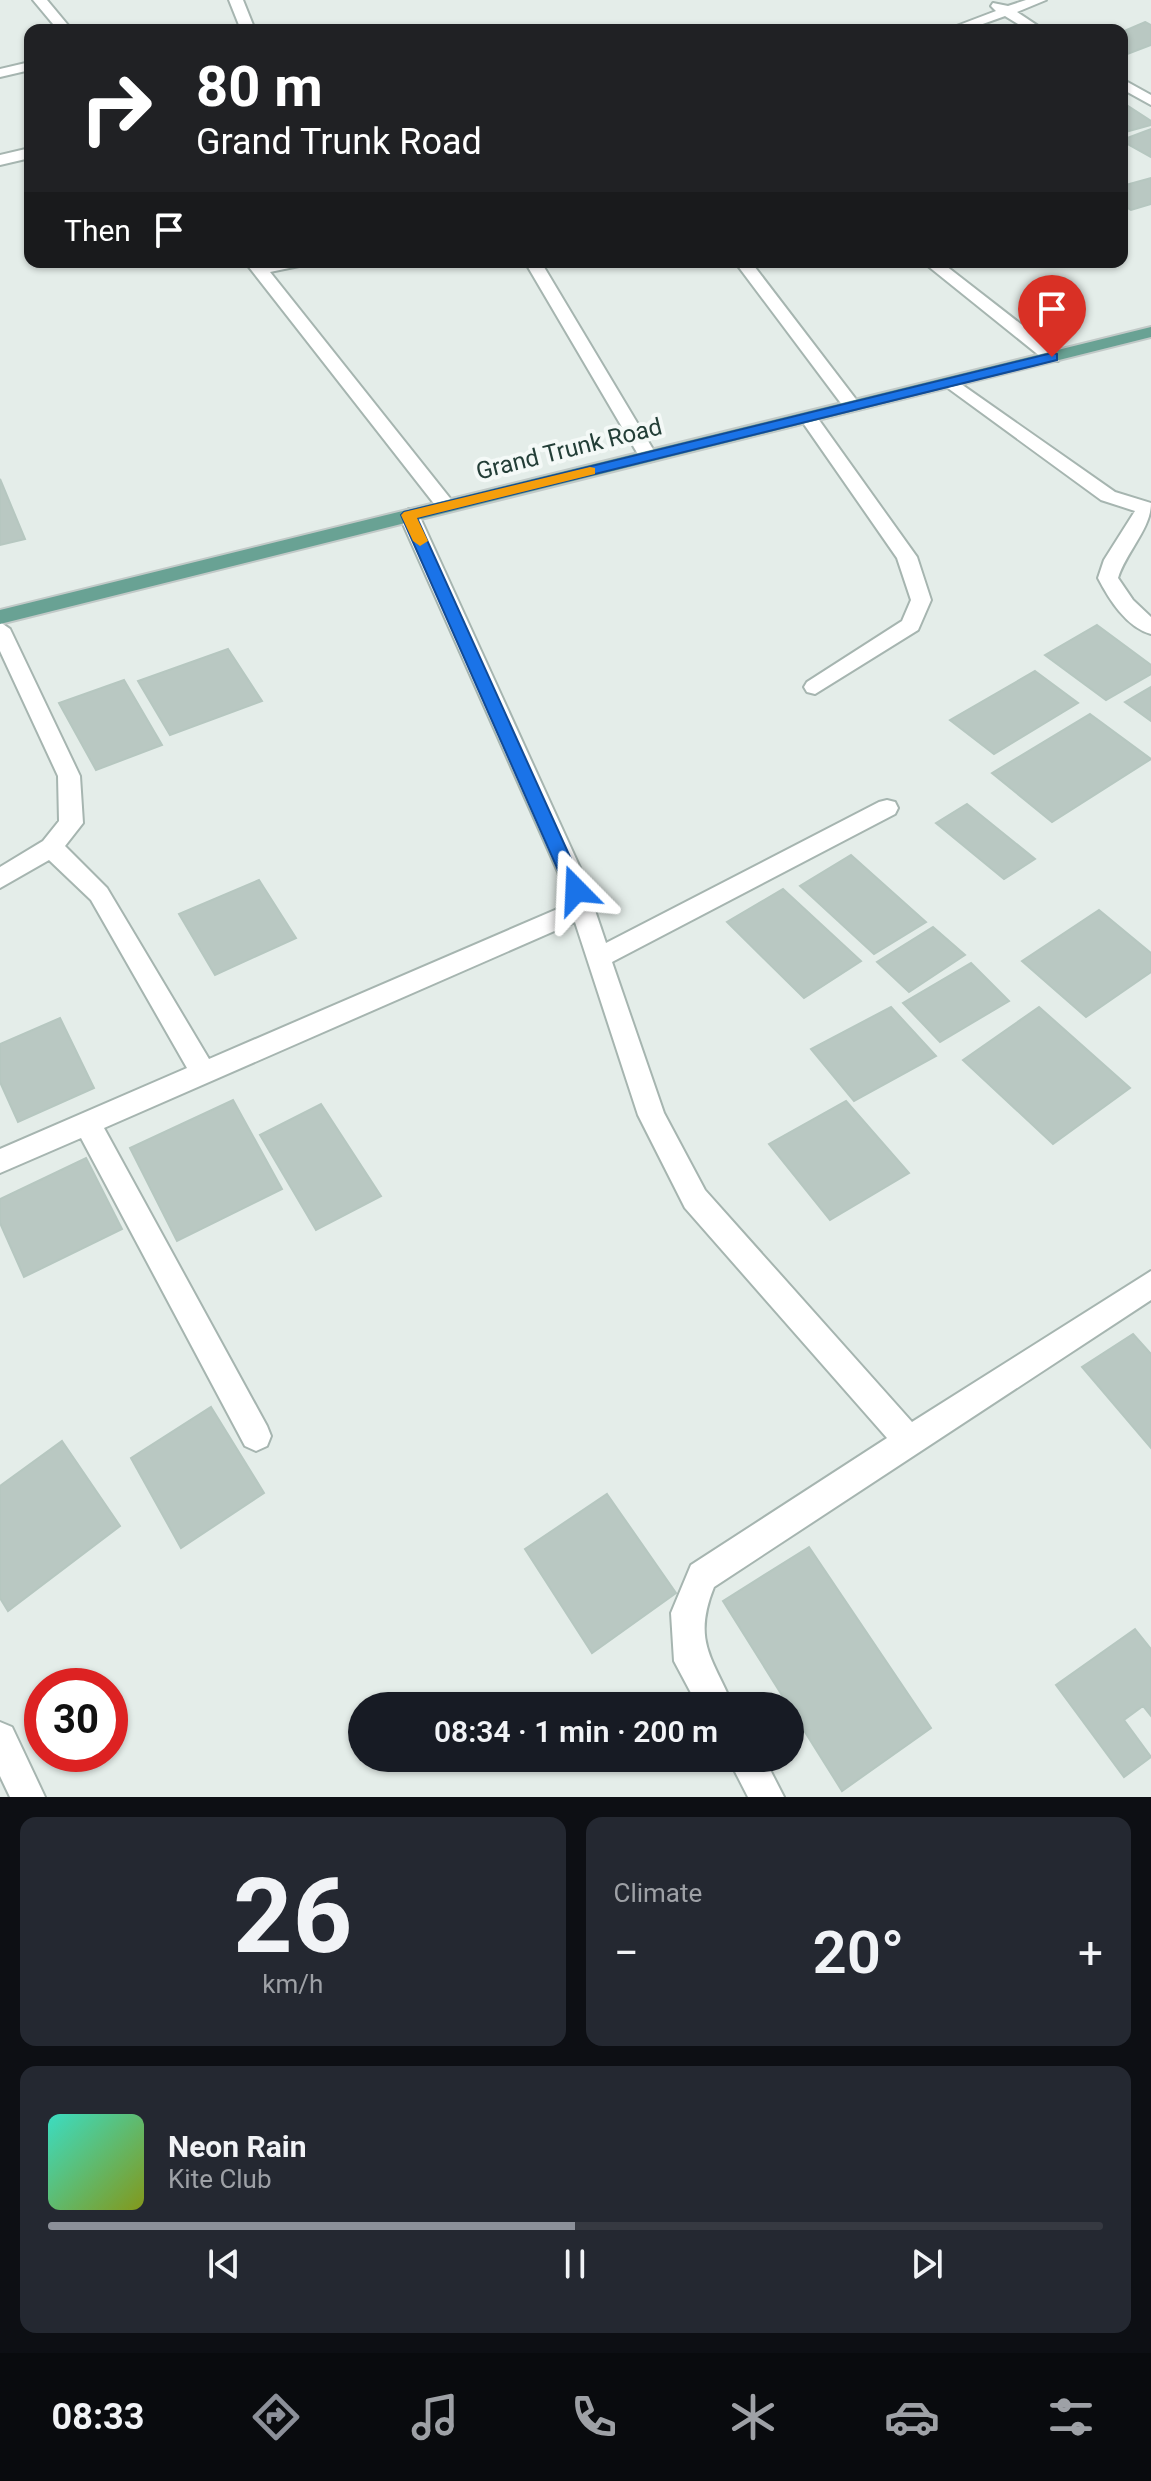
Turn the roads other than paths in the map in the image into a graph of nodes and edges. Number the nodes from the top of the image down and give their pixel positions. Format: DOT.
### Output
graph roads {
  1 [pos="40,0"];
  2 [pos="236,0"];
  3 [pos="989,0"];
  4 [pos="1039,0"];
  5 [pos="1007,11"];
  6 [pos="60,24"];
  7 [pos="246,24"];
  8 [pos="970,24"];
  9 [pos="1028,24"];
  10 [pos="24,67"];
  11 [pos="0,73"];
  12 [pos="1128,87"];
  13 [pos="1151,101"];
  14 [pos="24,154"];
  15 [pos="0,160"];
  16 [pos="258,268"];
  17 [pos="537,268"];
  18 [pos="748,268"];
  19 [pos="939,268"];
  20 [pos="1151,332"];
  21 [pos="1052,357"];
  22 [pos="951,382"];
  23 [pos="852,406"];
  24 [pos="808,417"];
  25 [pos="648,456"];
  26 [pos="446,506"];
  27 [pos="1148,509"];
  28 [pos="409,515"];
  29 [pos="0,617"];
  30 [pos="1151,627"];
  31 [pos="0,629"];
  32 [pos="815,687"];
  33 [pos="887,808"];
  34 [pos="51,847"];
  35 [pos="0,879"];
  36 [pos="582,909"];
  37 [pos="598,958"];
  38 [pos="203,1073"];
  39 [pos="87,1123"];
  40 [pos="0,1161"];
  41 [pos="1151,1284"];
  42 [pos="256,1436"];
  43 [pos="910,1442"];
  44 [pos="708,1692"];
  45 [pos="0,1739"];
  46 [pos="753,1772"];
  47 [pos="21,1794"];
  48 [pos="767,1797"];
  1 -- 6 [label="street"];
  2 -- 7 [label="street"];
  3 -- 5 [label="street"];
  4 -- 5 [label="street"];
  5 -- 8 [label="street"];
  5 -- 9 [label="street"];
  10 -- 11 [label="street"];
  12 -- 13 [label="street"];
  14 -- 15 [label="street"];
  16 -- 26 [label="street"];
  17 -- 25 [label="street"];
  18 -- 23 [label="street"];
  19 -- 21 [label="street"];
  20 -- 21 [label="main road, Grand Trunk Road"];
  21 -- 22 [label="main road, Grand Trunk Road"];
  22 -- 23 [label="main road, Grand Trunk Road"];
  22 -- 27 [label="street"];
  23 -- 24 [label="main road, Grand Trunk Road"];
  24 -- 25 [label="main road, Grand Trunk Road"];
  24 -- 32 [label="street"];
  25 -- 26 [label="main road, Grand Trunk Road"];
  26 -- 28 [label="main road, Grand Trunk Road"];
  27 -- 30 [label="street"];
  28 -- 29 [label="main road, Grand Trunk Road"];
  28 -- 36 [label="street"];
  31 -- 34 [label="street"];
  33 -- 37 [label="street"];
  34 -- 35 [label="street"];
  34 -- 38 [label="street"];
  36 -- 37 [label="street"];
  36 -- 38 [label="street"];
  37 -- 43 [label="street"];
  38 -- 39 [label="street"];
  39 -- 40 [label="street"];
  39 -- 42 [label="street"];
  41 -- 43 [label="street"];
  43 -- 44 [label="street"];
  45 -- 47 [label="street"];
  46 -- 48 [label="street"];
}
